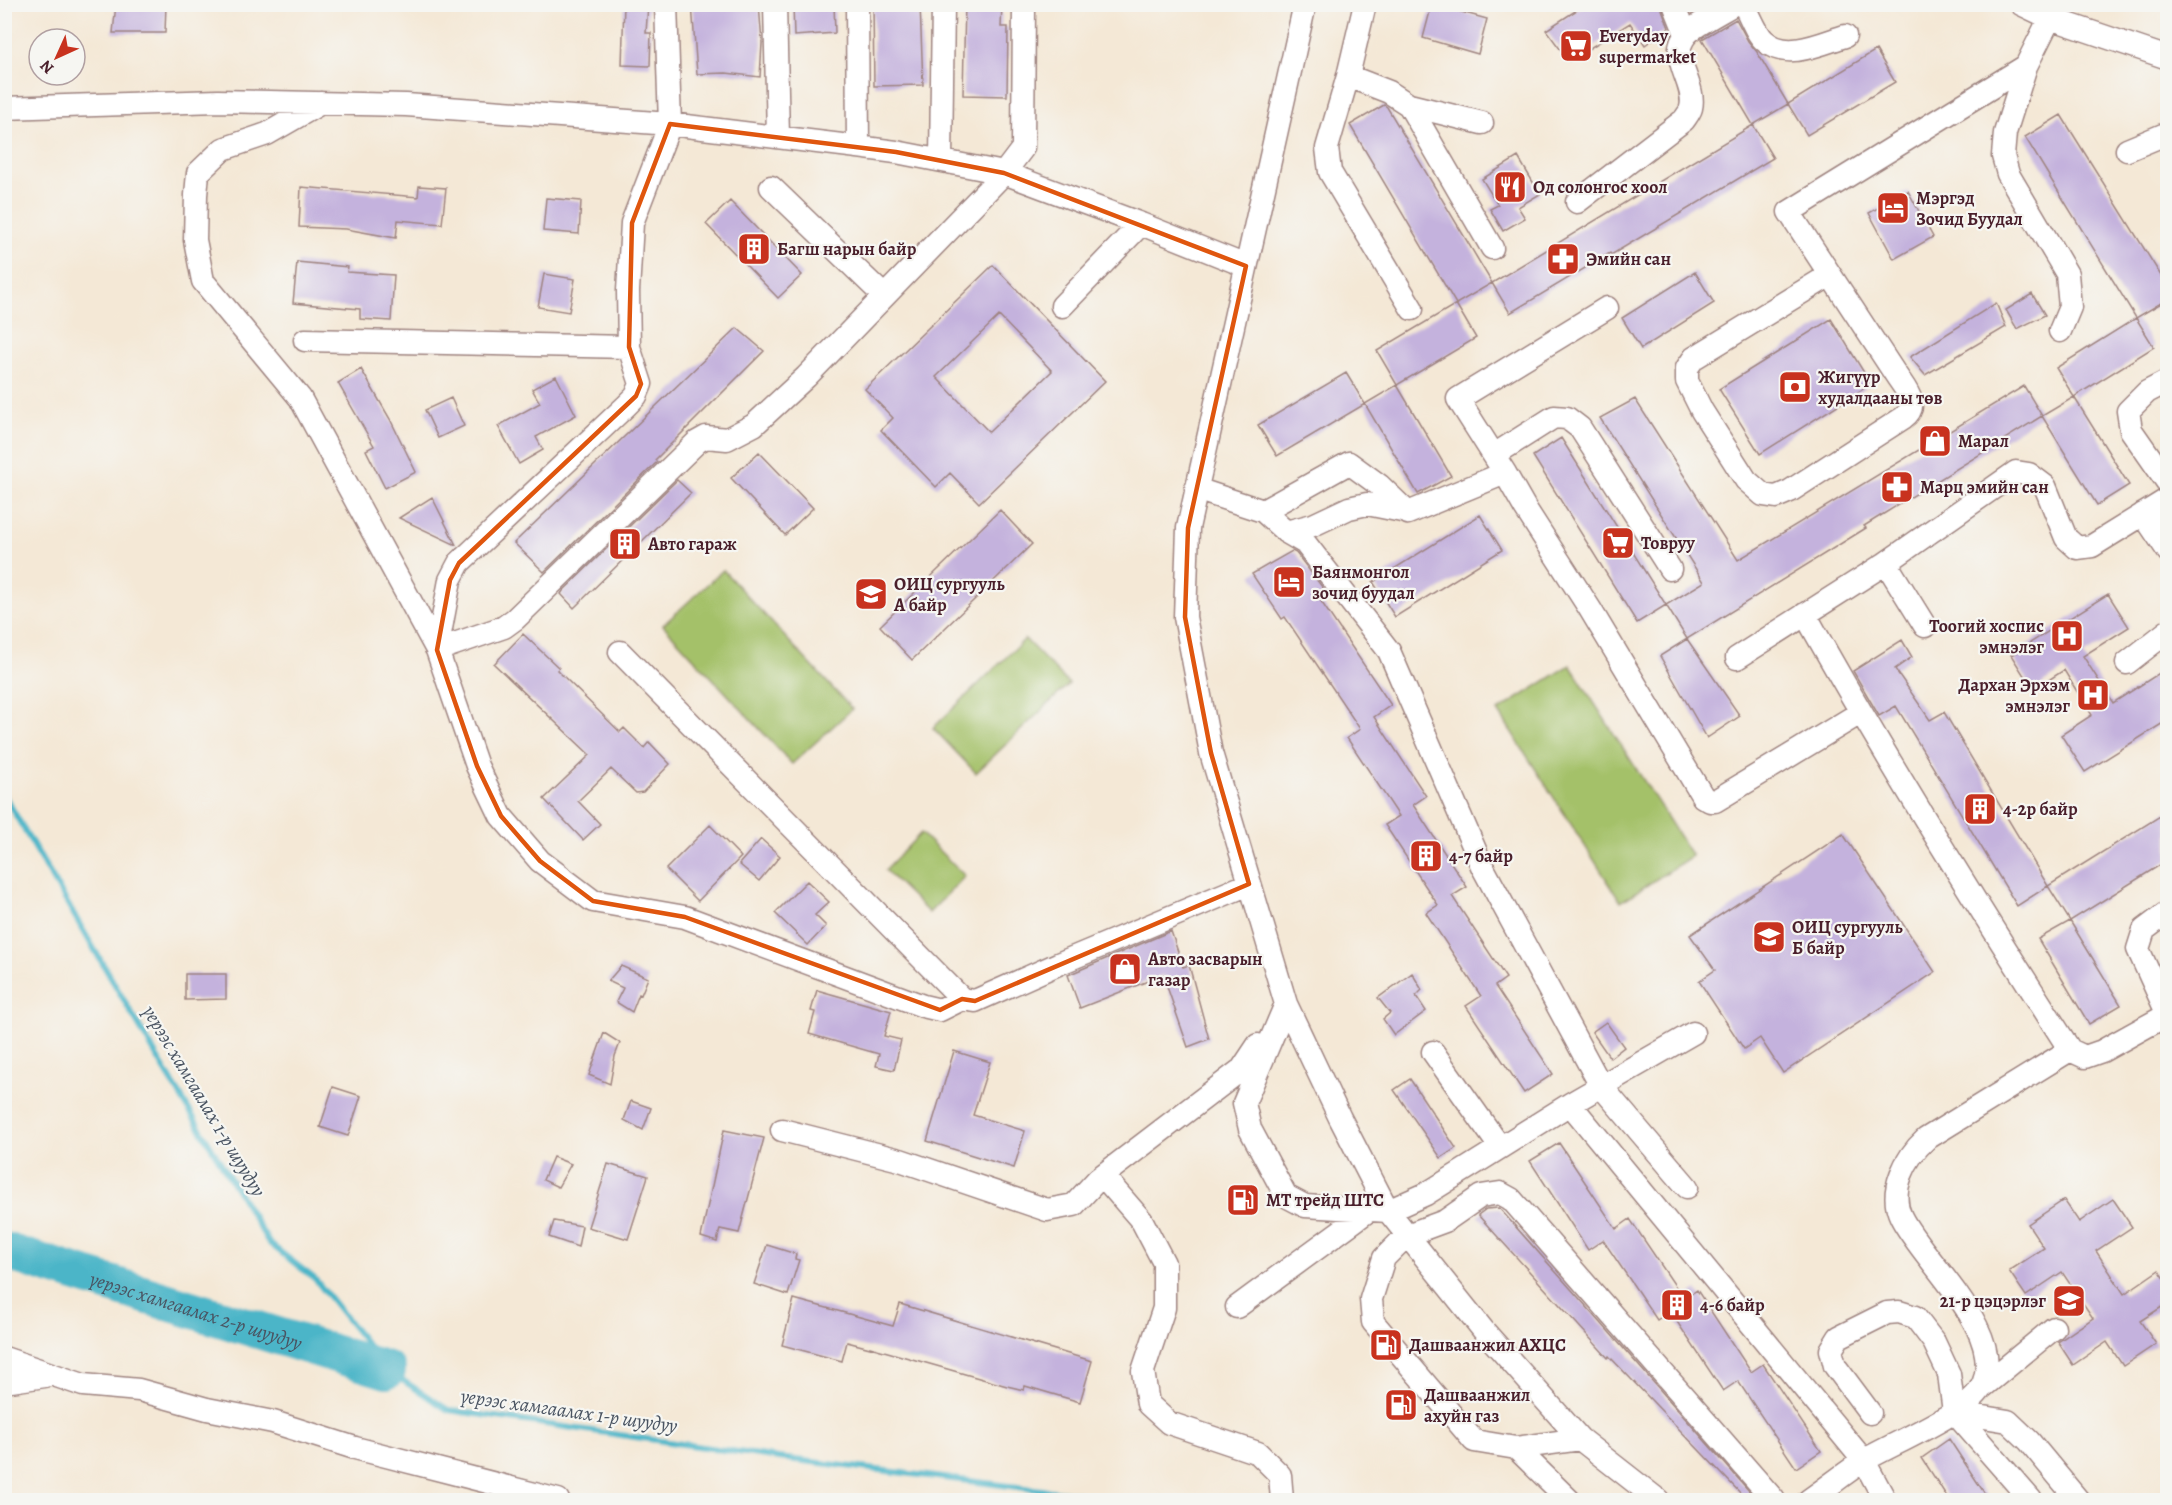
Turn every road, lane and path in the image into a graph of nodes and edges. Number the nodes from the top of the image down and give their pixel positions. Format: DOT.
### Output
graph roads {
  1 [pos="666,4"];
  2 [pos="775,4"];
  3 [pos="857,4"];
  4 [pos="943,4"];
  5 [pos="1024,4"];
  6 [pos="1305,4"];
  7 [pos="1365,4"];
  8 [pos="1674,4"];
  9 [pos="1734,4"];
  10 [pos="1744,4"];
  11 [pos="2021,4"];
  12 [pos="2050,18"];
  13 [pos="1686,34"];
  14 [pos="1845,36"];
  15 [pos="2168,58"];
  16 [pos="2026,66"];
  17 [pos="1348,76"];
  18 [pos="321,103"];
  19 [pos="1409,105"];
  20 [pos="4,108"];
  21 [pos="1482,123"];
  22 [pos="670,124"];
  23 [pos="2168,133"];
  24 [pos="778,137"];
  25 [pos="858,147"];
  26 [pos="2127,150"];
  27 [pos="942,160"];
  28 [pos="1004,173"];
  29 [pos="771,187"];
  30 [pos="1577,202"];
  31 [pos="1141,224"];
  32 [pos="1492,248"];
  33 [pos="1246,266"];
  34 [pos="1830,275"];
  35 [pos="884,296"];
  36 [pos="1062,306"];
  37 [pos="1607,308"];
  38 [pos="1412,309"];
  39 [pos="2060,331"];
  40 [pos="305,340"];
  41 [pos="629,347"];
  42 [pos="2168,381"];
  43 [pos="1500,464"];
  44 [pos="2168,483"];
  45 [pos="1196,489"];
  46 [pos="2168,499"];
  47 [pos="1263,511"];
  48 [pos="1408,513"];
  49 [pos="2143,514"];
  50 [pos="1286,532"];
  51 [pos="2168,551"];
  52 [pos="1886,562"];
  53 [pos="1670,569"];
  54 [pos="1805,614"];
  55 [pos="1925,626"];
  56 [pos="2168,631"];
  57 [pos="437,650"];
  58 [pos="620,652"];
  59 [pos="1737,658"];
  60 [pos="2127,663"];
  61 [pos="1860,713"];
  62 [pos="1249,884"];
  63 [pos="2168,912"];
  64 [pos="962,999"];
  65 [pos="1286,1004"];
  66 [pos="2167,1015"];
  67 [pos="1693,1033"];
  68 [pos="2070,1050"];
  69 [pos="1433,1052"];
  70 [pos="1601,1086"];
  71 [pos="1570,1104"];
  72 [pos="782,1130"];
  73 [pos="1500,1147"];
  74 [pos="1103,1176"];
  75 [pos="1687,1187"];
  76 [pos="1380,1210"];
  77 [pos="1407,1235"];
  78 [pos="1236,1307"];
  79 [pos="2055,1328"];
  80 [pos="4,1358"];
  81 [pos="50,1375"];
  82 [pos="4,1382"];
  83 [pos="1980,1389"];
  84 [pos="1954,1412"];
  85 [pos="1870,1413"];
  86 [pos="1580,1439"];
  87 [pos="1516,1448"];
  88 [pos="1864,1461"];
  89 [pos="558,1500"];
  90 [pos="1282,1500"];
  91 [pos="1569,1500"];
  92 [pos="1658,1500"];
  93 [pos="1774,1500"];
  94 [pos="1809,1500"];
  95 [pos="1885,1500"];
  96 [pos="2031,1500"];
  97 [pos="2078,1500"];
  1 -- 22 [label="street"];
  2 -- 24 [label="street"];
  3 -- 25 [label="street"];
  4 -- 27 [label="street"];
  5 -- 28 [label="street"];
  6 -- 33 [label="street"];
  7 -- 17 [label="street"];
  8 -- 13 [label="street"];
  9 -- 13 [label="street"];
  10 -- 14 [label="street"];
  11 -- 12 [label="street"];
  12 -- 15 [label="street"];
  12 -- 16 [label="street"];
  13 -- 30 [label="street"];
  16 -- 34 [label="street"];
  16 -- 39 [label="street"];
  17 -- 19 [label="street"];
  17 -- 38 [label="street"];
  18 -- 20 [label="street"];
  18 -- 22 [label="street"];
  18 -- 57 [label="street"];
  19 -- 21 [label="street"];
  19 -- 32 [label="street"];
  22 -- 24 [label="street"];
  22 -- 41 [label="street"];
  23 -- 26 [label="street"];
  24 -- 25 [label="street"];
  25 -- 27 [label="street"];
  27 -- 28 [label="street"];
  28 -- 31 [label="street"];
  28 -- 35 [label="street"];
  29 -- 35 [label="street"];
  31 -- 33 [label="street"];
  31 -- 36 [label="street"];
  33 -- 45 [label="street"];
  34 -- 34 [label="street"];
  35 -- 57 [label="street"];
  37 -- 43 [label="street"];
  40 -- 41 [label="street"];
  41 -- 57 [label="street"];
  42 -- 44 [label="street"];
  43 -- 48 [label="street"];
  43 -- 53 [label="street"];
  43 -- 61 [label="street"];
  45 -- 47 [label="street"];
  45 -- 62 [label="street"];
  46 -- 49 [label="street"];
  47 -- 48 [label="street"];
  47 -- 50 [label="street"];
  48 -- 50 [label="street"];
  49 -- 51 [label="street"];
  49 -- 52 [label="street"];
  50 -- 70 [label="street"];
  52 -- 54 [label="street"];
  52 -- 55 [label="street"];
  54 -- 59 [label="street"];
  54 -- 61 [label="street"];
  56 -- 60 [label="street"];
  57 -- 64 [label="street"];
  58 -- 64 [label="street"];
  61 -- 68 [label="street"];
  62 -- 64 [label="street"];
  62 -- 65 [label="street"];
  63 -- 66 [label="street"];
  65 -- 74 [label="street"];
  65 -- 76 [label="street"];
  65 -- 76 [label="street"];
  66 -- 68 [label="street"];
  67 -- 70 [label="street"];
  68 -- 83 [label="street"];
  69 -- 73 [label="street"];
  70 -- 71 [label="street"];
  70 -- 75 [label="street"];
  71 -- 73 [label="street"];
  71 -- 88 [label="street"];
  72 -- 74 [label="street"];
  73 -- 76 [label="street"];
  74 -- 90 [label="street"];
  76 -- 77 [label="street"];
  76 -- 78 [label="street"];
  77 -- 86 [label="street"];
  77 -- 87 [label="street"];
  77 -- 93 [label="street"];
  79 -- 83 [label="street"];
  80 -- 81 [label="street"];
  81 -- 82 [label="street"];
  81 -- 89 [label="street"];
  83 -- 84 [label="street"];
  84 -- 85 [label="street"];
  84 -- 88 [label="street"];
  84 -- 96 [label="street"];
  84 -- 97 [label="street"];
  86 -- 87 [label="street"];
  86 -- 92 [label="street"];
  87 -- 91 [label="street"];
  88 -- 94 [label="street"];
  88 -- 95 [label="street"];
}
